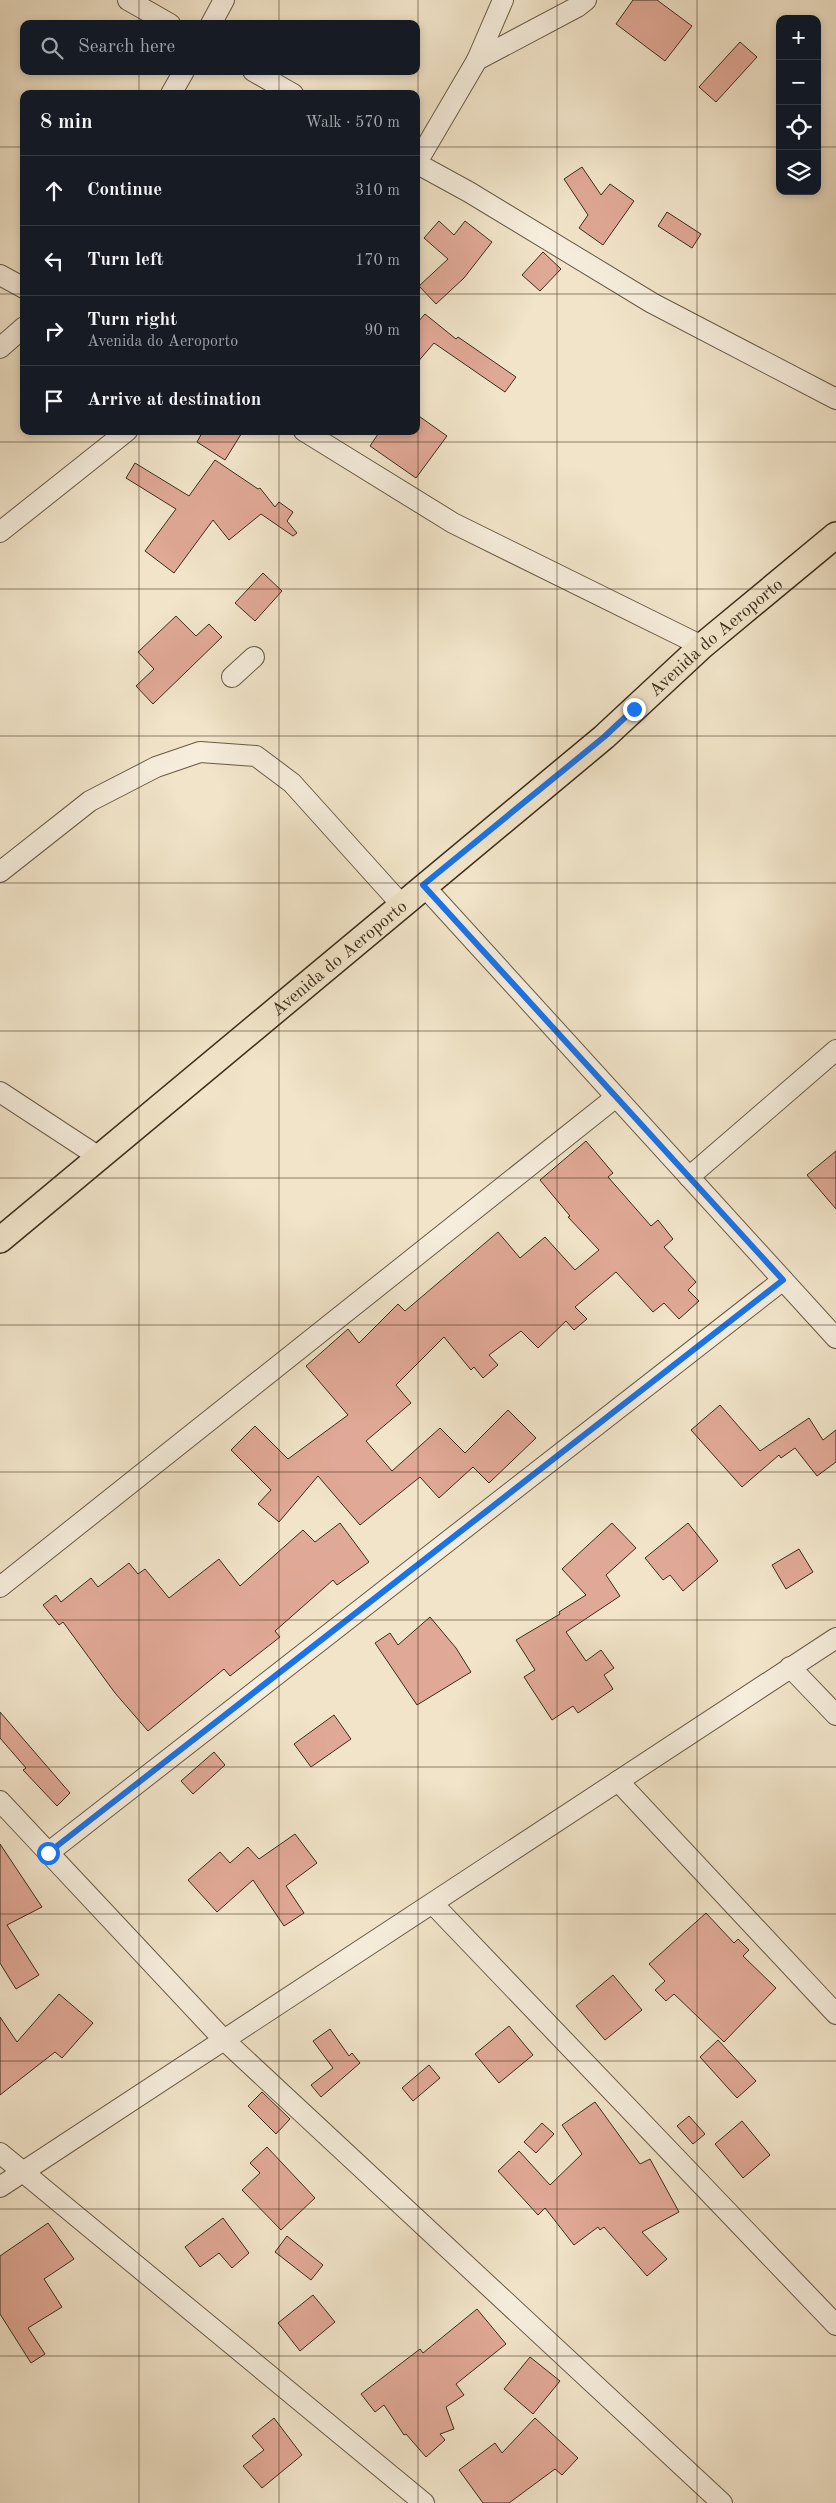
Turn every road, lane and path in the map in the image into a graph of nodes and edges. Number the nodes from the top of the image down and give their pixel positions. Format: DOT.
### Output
graph roads {
  1 [pos="128,0"];
  2 [pos="224,0"];
  3 [pos="503,0"];
  4 [pos="586,0"];
  5 [pos="163,20"];
  6 [pos="213,20"];
  7 [pos="477,60"];
  8 [pos="182,75"];
  9 [pos="260,75"];
  10 [pos="174,90"];
  11 [pos="286,90"];
  12 [pos="420,157"];
  13 [pos="420,166"];
  14 [pos="0,275"];
  15 [pos="20,286"];
  16 [pos="20,330"];
  17 [pos="0,348"];
  18 [pos="836,399"];
  19 [pos="121,435"];
  20 [pos="310,435"];
  21 [pos="0,532"];
  22 [pos="836,535"];
  23 [pos="702,646"];
  24 [pos="254,657"];
  25 [pos="232,678"];
  26 [pos="0,872"];
  27 [pos="423,885"];
  28 [pos="402,904"];
  29 [pos="836,1050"];
  30 [pos="0,1092"];
  31 [pos="616,1097"];
  32 [pos="99,1157"];
  33 [pos="689,1177"];
  34 [pos="0,1240"];
  35 [pos="783,1280"];
  36 [pos="836,1338"];
  37 [pos="0,1587"];
  38 [pos="836,1638"];
  39 [pos="790,1667"];
  40 [pos="836,1715"];
  41 [pos="618,1781"];
  42 [pos="0,1801"];
  43 [pos="48,1853"];
  44 [pos="433,1904"];
  45 [pos="836,2014"];
  46 [pos="223,2039"];
  47 [pos="0,2152"];
  48 [pos="22,2172"];
  49 [pos="0,2187"];
  50 [pos="836,2325"];
  51 [pos="424,2503"];
  52 [pos="722,2503"];
  1 -- 5 [label="street"];
  2 -- 6 [label="street"];
  3 -- 7 [label="street"];
  4 -- 7 [label="street"];
  7 -- 12 [label="street"];
  8 -- 10 [label="street"];
  9 -- 11 [label="street"];
  13 -- 18 [label="street"];
  14 -- 15 [label="street"];
  16 -- 17 [label="street"];
  19 -- 21 [label="street"];
  20 -- 23 [label="street"];
  22 -- 23 [label="main road, Avenida do Aeroporto"];
  23 -- 27 [label="main road, Avenida do Aeroporto"];
  24 -- 25 [label="street"];
  26 -- 28 [label="street"];
  27 -- 28 [label="main road, Avenida do Aeroporto"];
  27 -- 31 [label="street"];
  28 -- 32 [label="main road, Avenida do Aeroporto"];
  29 -- 33 [label="street"];
  30 -- 32 [label="street"];
  31 -- 33 [label="street"];
  31 -- 37 [label="street"];
  32 -- 34 [label="main road, Avenida do Aeroporto"];
  33 -- 35 [label="street"];
  35 -- 36 [label="street"];
  35 -- 43 [label="street"];
  38 -- 39 [label="street"];
  39 -- 40 [label="street"];
  39 -- 41 [label="street"];
  41 -- 44 [label="street"];
  41 -- 45 [label="street"];
  42 -- 43 [label="street"];
  43 -- 46 [label="street"];
  44 -- 46 [label="street"];
  44 -- 50 [label="street"];
  46 -- 48 [label="street"];
  46 -- 52 [label="street"];
  47 -- 48 [label="street"];
  48 -- 49 [label="street"];
  48 -- 51 [label="street"];
}
